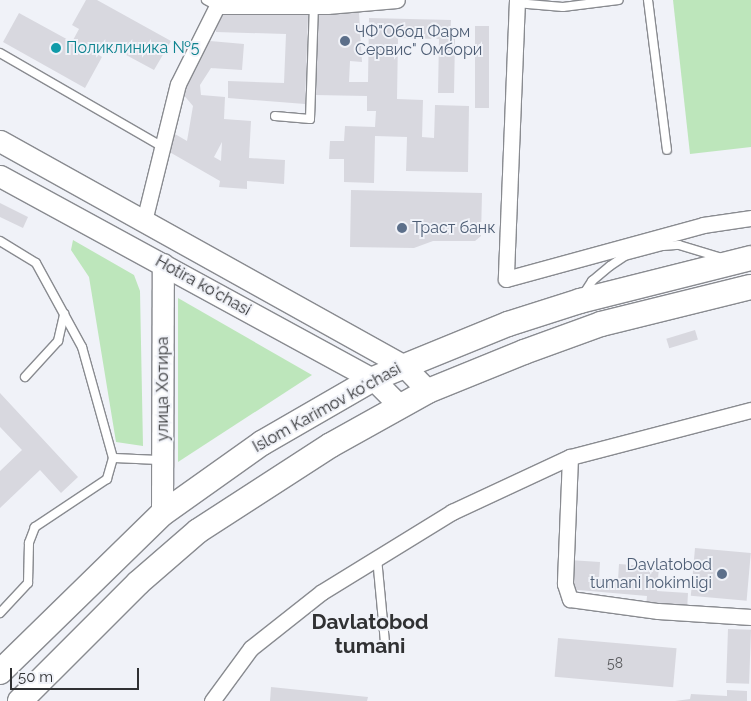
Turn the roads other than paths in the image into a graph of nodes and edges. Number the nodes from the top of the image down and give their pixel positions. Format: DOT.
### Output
graph roads {
  1 [pos="396,0"];
  2 [pos="619,0"];
  3 [pos="648,0"];
  4 [pos="516,2"];
  5 [pos="212,3"];
  6 [pos="314,6"];
  7 [pos="0,53"];
  8 [pos="275,116"];
  9 [pos="0,141"];
  10 [pos="161,146"];
  11 [pos="667,150"];
  12 [pos="0,176"];
  13 [pos="751,218"];
  14 [pos="144,221"];
  15 [pos="0,240"];
  16 [pos="742,260"];
  17 [pos="163,264"];
  18 [pos="751,287"];
  19 [pos="64,314"];
  20 [pos="403,365"];
  21 [pos="25,377"];
  22 [pos="373,379"];
  23 [pos="428,392"];
  24 [pos="400,406"];
  25 [pos="751,410"];
  26 [pos="570,456"];
  27 [pos="113,458"];
  28 [pos="162,460"];
  29 [pos="162,514"];
  30 [pos="377,558"];
  31 [pos="0,613"];
  32 [pos="751,617"];
  33 [pos="384,643"];
  34 [pos="0,672"];
  35 [pos="20,701"];
  36 [pos="212,701"];
  1 -- 6 [label="street"];
  2 -- 4 [label="lane"];
  3 -- 11 [label="lane"];
  4 -- 13 [label="street"];
  5 -- 6 [label="street"];
  5 -- 10 [label="street"];
  6 -- 8 [label="lane"];
  7 -- 10 [label="lane"];
  9 -- 14 [label="main road, Hotira ko'chasi"];
  10 -- 14 [label="street"];
  12 -- 17 [label="main road, Hotira ko'chasi"];
  14 -- 20 [label="main road, Hotira ko'chasi"];
  15 -- 19 [label="lane"];
  16 -- 20 [label="main road, Islom Karimov koʻchasi"];
  17 -- 22 [label="main road, Hotira ko'chasi"];
  17 -- 28 [label="main road, улица Хотира"];
  18 -- 23 [label="main road, Islom Karimov koʻchasi"];
  19 -- 21 [label="lane"];
  19 -- 27 [label="lane"];
  20 -- 22 [label="main road, Islom Karimov koʻchasi"];
  20 -- 23 [label="main road, Hotira ko'chasi"];
  22 -- 24 [label="main road, Hotira ko'chasi"];
  22 -- 29 [label="main road, Islom Karimov koʻchasi"];
  23 -- 24 [label="main road, Islom Karimov koʻchasi"];
  24 -- 35 [label="main road, Islom Karimov koʻchasi"];
  25 -- 26 [label="street"];
  26 -- 30 [label="street"];
  26 -- 32 [label="street"];
  27 -- 28 [label="lane"];
  27 -- 31 [label="lane"];
  28 -- 29 [label="main road, улица Хотира"];
  29 -- 34 [label="main road, Islom Karimov koʻchasi"];
  30 -- 33 [label="lane"];
  30 -- 36 [label="street"];
}
